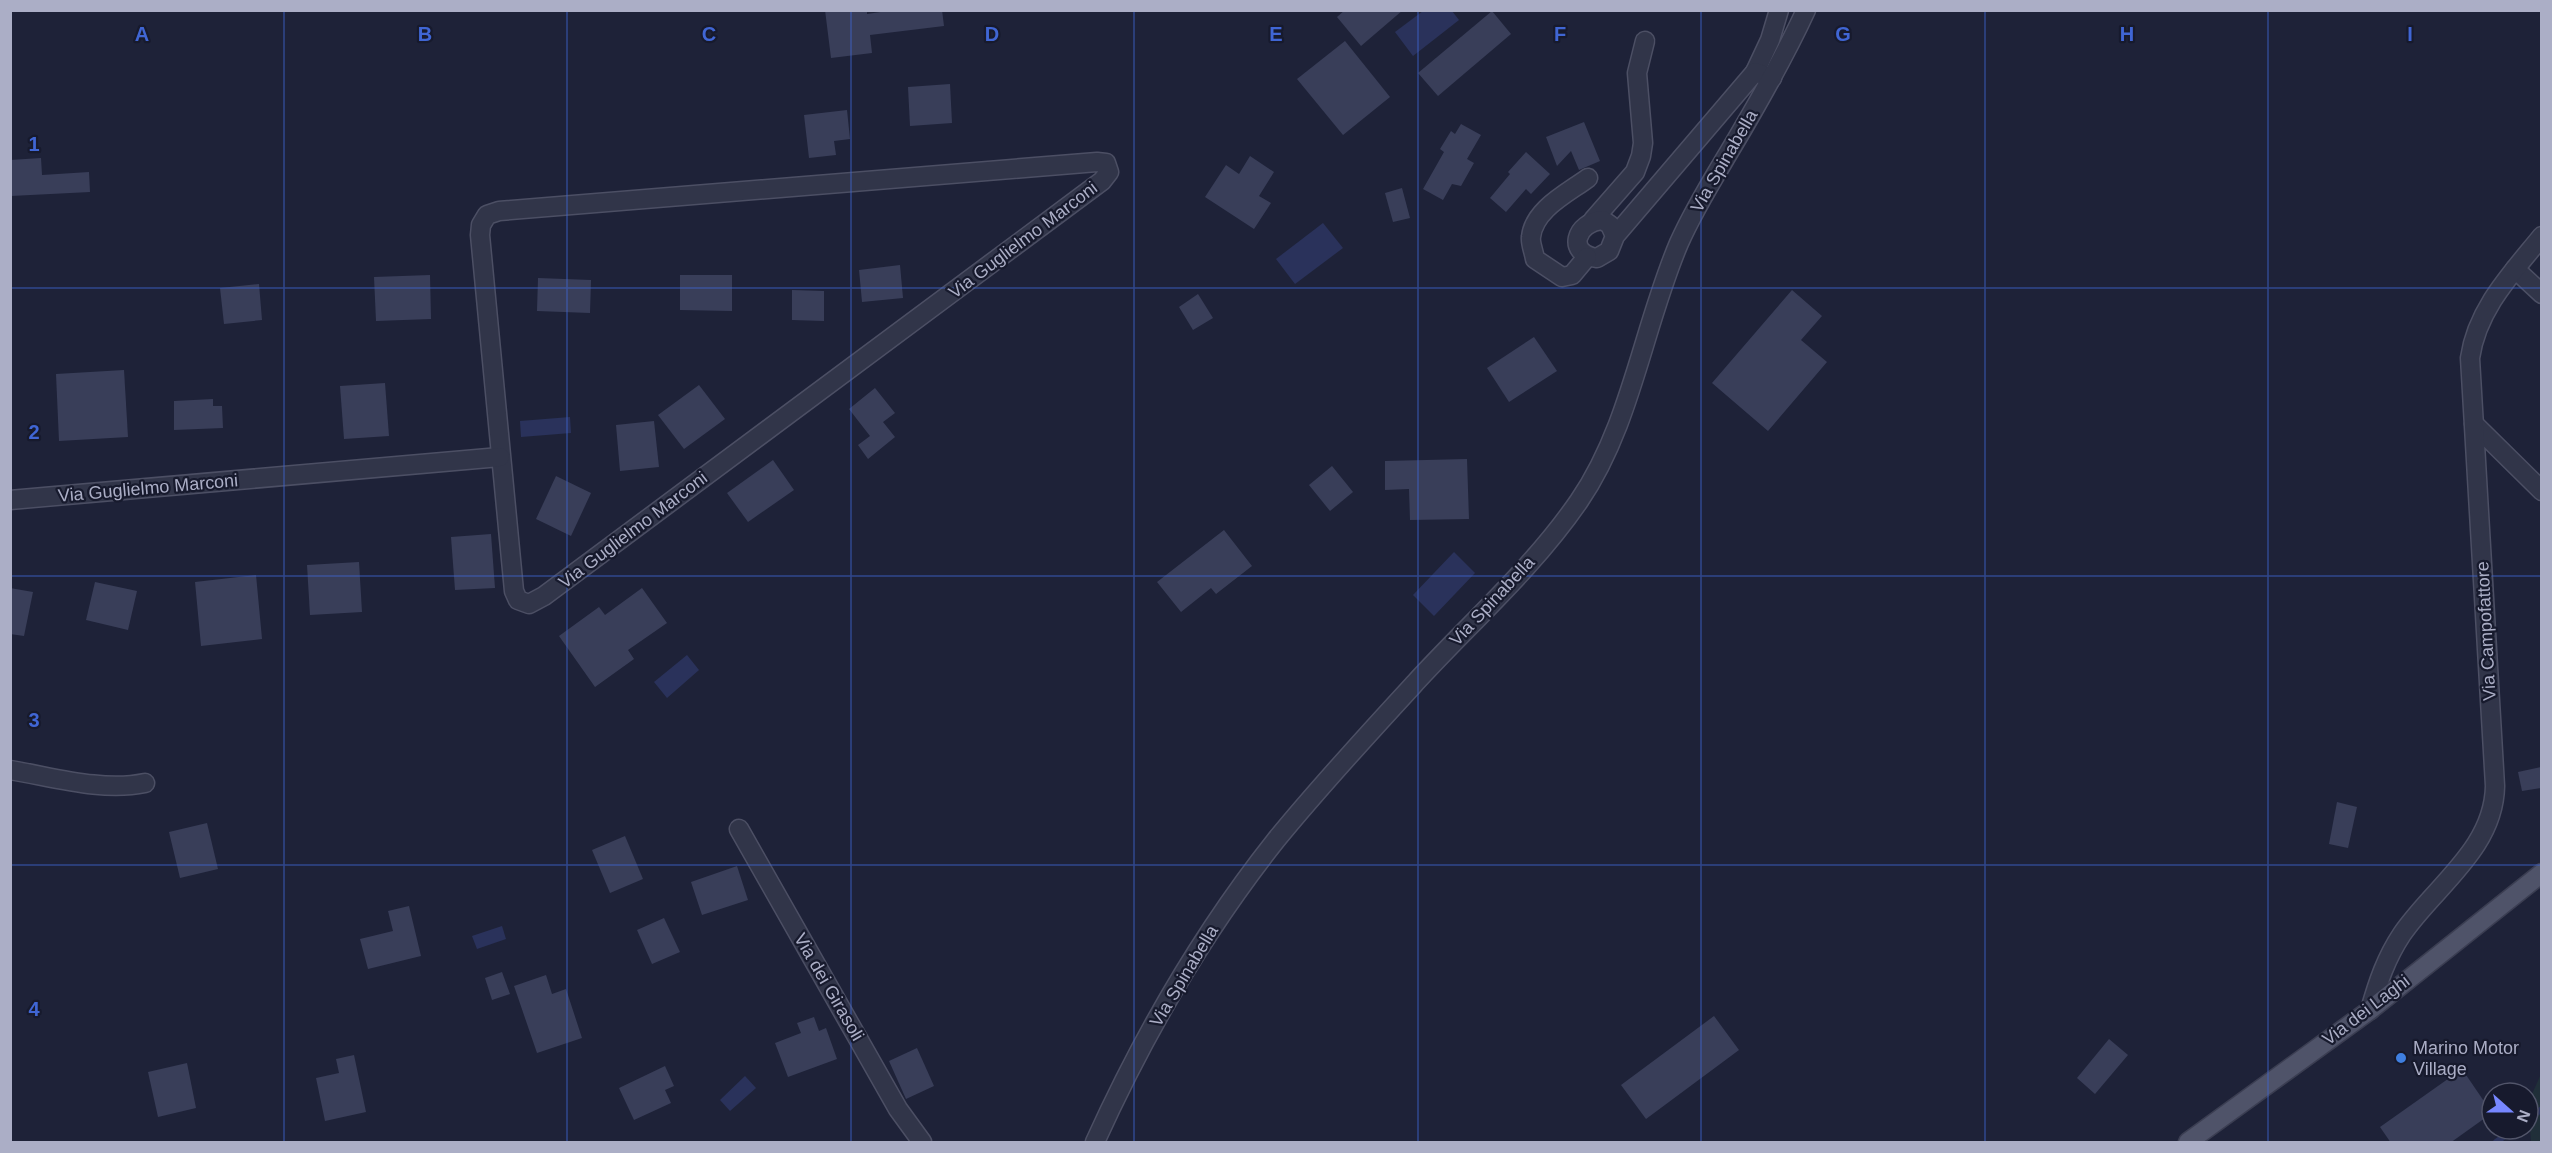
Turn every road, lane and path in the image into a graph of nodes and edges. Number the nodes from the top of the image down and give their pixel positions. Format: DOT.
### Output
graph roads {
  1 [pos="1779,10"];
  2 [pos="1806,10"];
  3 [pos="1646,41"];
  4 [pos="1763,75"];
  5 [pos="1588,178"];
  6 [pos="1593,220"];
  7 [pos="1615,236"];
  8 [pos="2541,236"];
  9 [pos="1587,257"];
  10 [pos="2515,269"];
  11 [pos="2541,294"];
  12 [pos="2474,424"];
  13 [pos="500,457"];
  14 [pos="2541,491"];
  15 [pos="10,500"];
  16 [pos="10,770"];
  17 [pos="145,783"];
  18 [pos="740,829"];
  19 [pos="2541,873"];
  20 [pos="2370,1010"];
  21 [pos="921,1143"];
  22 [pos="1095,1143"];
  23 [pos="2188,1143"];
  1 -- 4 [label="street"];
  2 -- 4 [label="street, Via Spinabella"];
  3 -- 6 [label="street"];
  4 -- 7 [label="street"];
  4 -- 22 [label="street, Via Spinabella"];
  5 -- 9 [label="street"];
  6 -- 7 [label="street"];
  6 -- 9 [label="street"];
  7 -- 9 [label="street"];
  8 -- 10 [label="street, Via Campofattore"];
  10 -- 11 [label="street"];
  10 -- 12 [label="street, Via Campofattore"];
  12 -- 14 [label="street"];
  12 -- 20 [label="street, Via Campofattore"];
  13 -- 13 [label="street, Via Guglielmo Marconi"];
  13 -- 15 [label="street, Via Guglielmo Marconi"];
  16 -- 17 [label="street"];
  18 -- 21 [label="street, Via dei Girasoli"];
  19 -- 20 [label="main road, Via dei Laghi"];
  20 -- 23 [label="main road, Via dei Laghi"];
}
